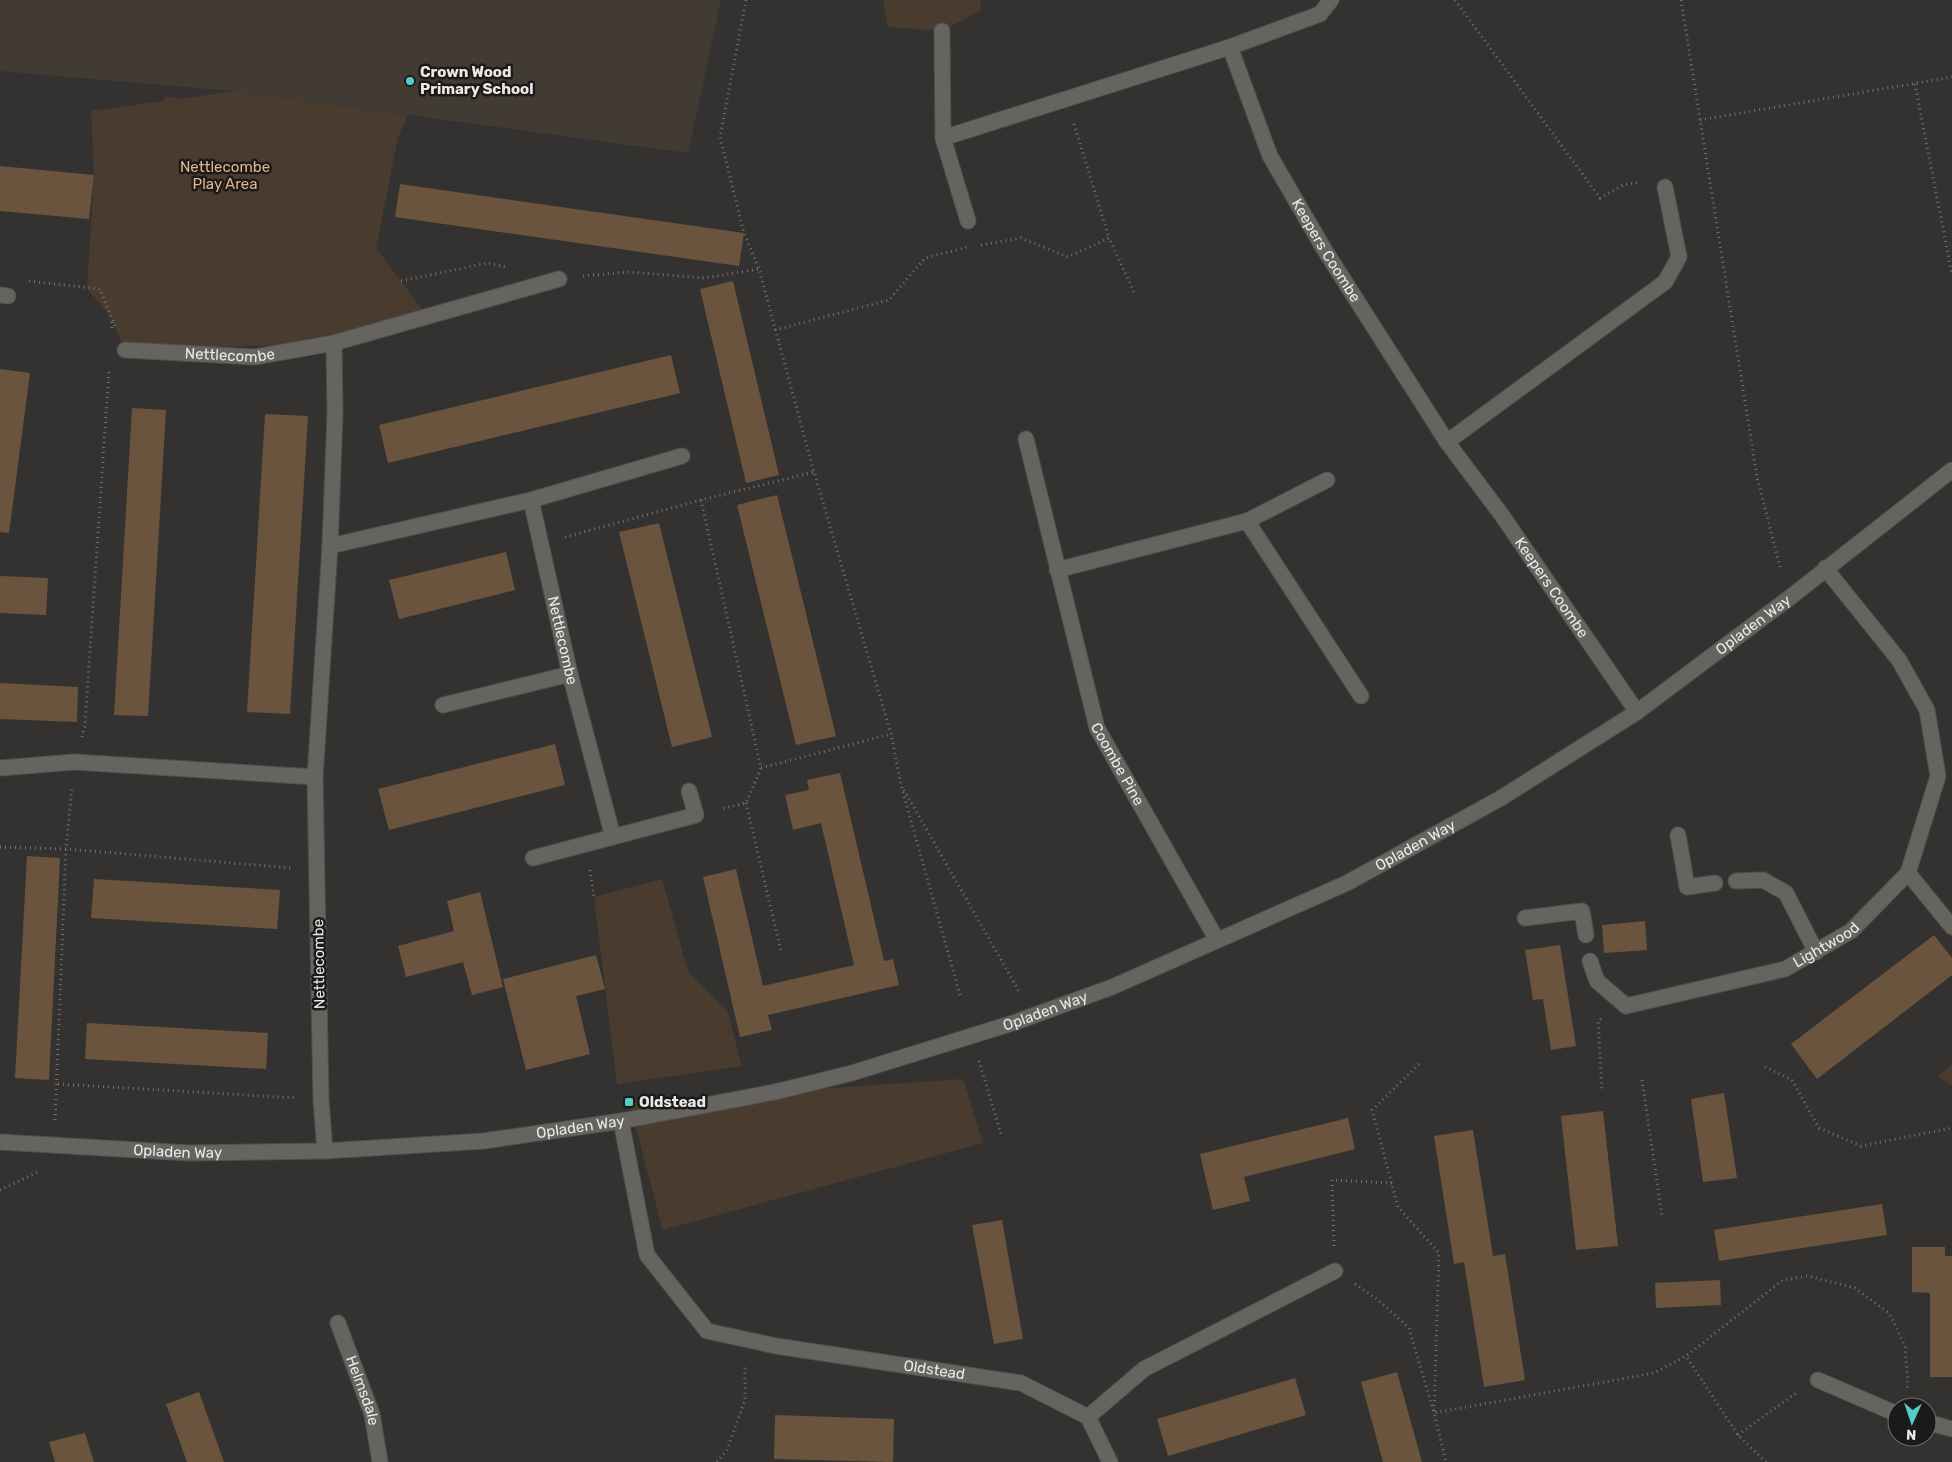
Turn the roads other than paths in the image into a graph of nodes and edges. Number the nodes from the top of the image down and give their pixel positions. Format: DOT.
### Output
graph roads {
  1 [pos="1331,0"];
  2 [pos="942,31"];
  3 [pos="1230,46"];
  4 [pos="943,138"];
  5 [pos="1665,187"];
  6 [pos="968,221"];
  7 [pos="559,279"];
  8 [pos="334,343"];
  9 [pos="125,350"];
  10 [pos="1026,439"];
  11 [pos="1447,442"];
  12 [pos="682,456"];
  13 [pos="1952,470"];
  14 [pos="1327,480"];
  15 [pos="531,500"];
  16 [pos="1247,520"];
  17 [pos="330,546"];
  18 [pos="1825,568"];
  19 [pos="1057,570"];
  20 [pos="570,674"];
  21 [pos="1361,696"];
  22 [pos="443,705"];
  23 [pos="1637,712"];
  24 [pos="0,768"];
  25 [pos="1945,776"];
  26 [pos="315,777"];
  27 [pos="689,791"];
  28 [pos="1678,835"];
  29 [pos="613,838"];
  30 [pos="532,858"];
  31 [pos="1908,874"];
  32 [pos="1736,881"];
  33 [pos="1715,883"];
  34 [pos="1525,918"];
  35 [pos="1952,928"];
  36 [pos="1586,935"];
  37 [pos="1217,940"];
  38 [pos="1816,952"];
  39 [pos="1590,961"];
  40 [pos="621,1121"];
  41 [pos="0,1142"];
  42 [pos="325,1150"];
  43 [pos="1335,1271"];
  44 [pos="338,1323"];
  45 [pos="1818,1380"];
  46 [pos="1887,1410"];
  47 [pos="1088,1417"];
  48 [pos="1937,1425"];
  49 [pos="1952,1429"];
  50 [pos="380,1462"];
  51 [pos="1110,1462"];
  1 -- 3 [label="street"];
  2 -- 4 [label="street"];
  3 -- 4 [label="street"];
  3 -- 11 [label="street, Keepers Coombe"];
  4 -- 6 [label="street"];
  5 -- 11 [label="street"];
  7 -- 8 [label="street, Nettlecombe"];
  8 -- 9 [label="street, Nettlecombe"];
  8 -- 17 [label="street, Nettlecombe"];
  10 -- 19 [label="street, Coombe Pine"];
  11 -- 23 [label="street, Keepers Coombe"];
  12 -- 15 [label="street"];
  13 -- 18 [label="street, Opladen Way"];
  14 -- 16 [label="street"];
  15 -- 17 [label="street"];
  15 -- 20 [label="street, Nettlecombe"];
  16 -- 19 [label="street"];
  16 -- 21 [label="street"];
  17 -- 26 [label="street, Nettlecombe"];
  18 -- 23 [label="street, Opladen Way"];
  18 -- 25 [label="street, Lightwood"];
  19 -- 37 [label="street, Coombe Pine"];
  20 -- 22 [label="street"];
  20 -- 29 [label="street, Nettlecombe"];
  23 -- 37 [label="street, Opladen Way"];
  24 -- 26 [label="street"];
  25 -- 31 [label="street, Lightwood"];
  26 -- 42 [label="street, Nettlecombe"];
  27 -- 29 [label="street"];
  28 -- 33 [label="street"];
  29 -- 30 [label="street"];
  31 -- 35 [label="street"];
  31 -- 38 [label="street, Lightwood"];
  32 -- 38 [label="street"];
  34 -- 36 [label="street"];
  37 -- 40 [label="street, Opladen Way"];
  38 -- 39 [label="street, Lightwood"];
  40 -- 42 [label="street, Opladen Way"];
  40 -- 47 [label="street, Oldstead"];
  41 -- 42 [label="street, Opladen Way"];
  43 -- 47 [label="street"];
  44 -- 50 [label="street, Helmsdale"];
  45 -- 46 [label="street"];
  47 -- 51 [label="street"];
  48 -- 49 [label="street"];
}
